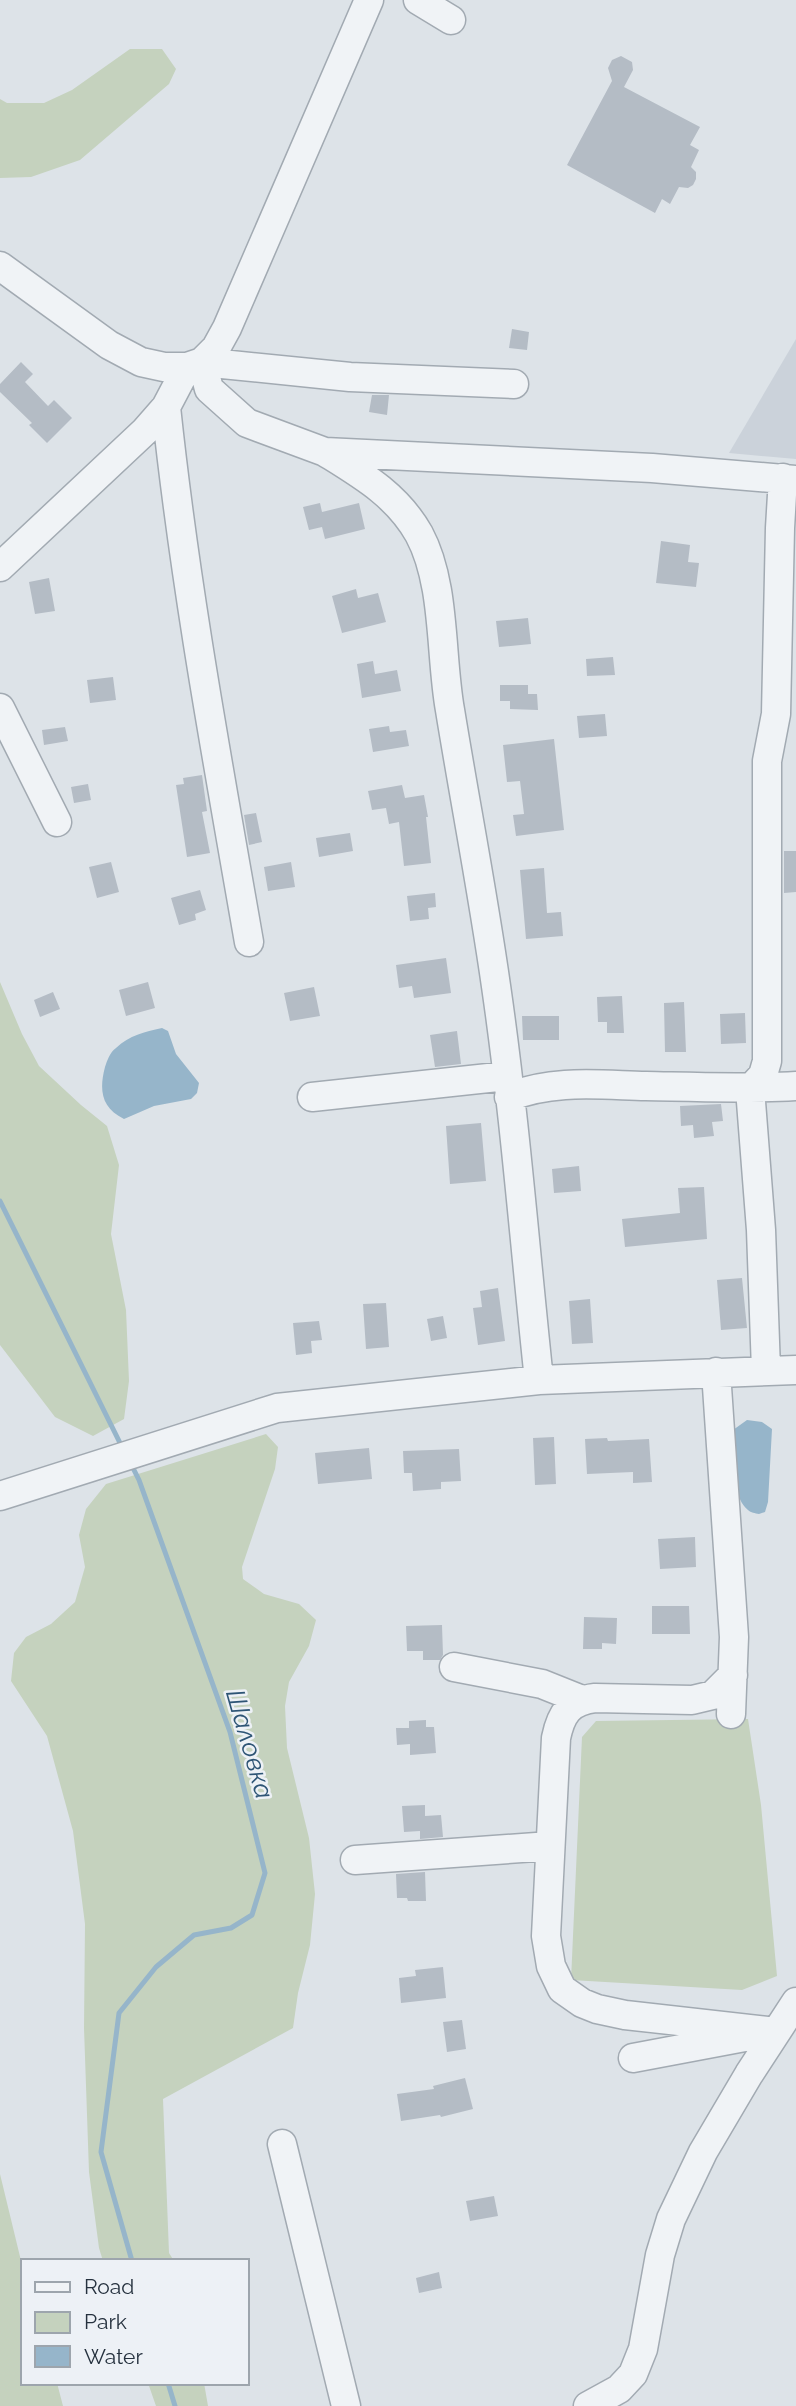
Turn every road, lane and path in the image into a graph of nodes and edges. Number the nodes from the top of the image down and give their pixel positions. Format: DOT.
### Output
graph roads {
  1 [pos="369,0"];
  2 [pos="418,0"];
  3 [pos="451,20"];
  4 [pos="0,266"];
  5 [pos="195,365"];
  6 [pos="514,384"];
  7 [pos="166,407"];
  8 [pos="325,452"];
  9 [pos="789,479"];
  10 [pos="0,567"];
  11 [pos="0,708"];
  12 [pos="57,822"];
  13 [pos="249,942"];
  14 [pos="508,1086"];
  15 [pos="796,1086"];
  16 [pos="750,1089"];
  17 [pos="312,1097"];
  18 [pos="766,1370"];
  19 [pos="796,1370"];
  20 [pos="716,1372"];
  21 [pos="539,1380"];
  22 [pos="0,1496"];
  23 [pos="454,1667"];
  24 [pos="733,1675"];
  25 [pos="582,1700"];
  26 [pos="732,1714"];
  27 [pos="550,1846"];
  28 [pos="355,1860"];
  29 [pos="796,2002"];
  30 [pos="776,2032"];
  31 [pos="633,2058"];
  32 [pos="282,2144"];
  33 [pos="346,2406"];
  34 [pos="588,2406"];
  1 -- 5 [label="street"];
  2 -- 3 [label="street"];
  4 -- 5 [label="street"];
  5 -- 6 [label="street"];
  5 -- 7 [label="street"];
  5 -- 8 [label="street"];
  7 -- 10 [label="street"];
  7 -- 13 [label="street"];
  8 -- 9 [label="street"];
  8 -- 14 [label="street"];
  9 -- 16 [label="street"];
  11 -- 12 [label="street"];
  14 -- 16 [label="street"];
  14 -- 17 [label="street"];
  14 -- 21 [label="street"];
  15 -- 16 [label="street"];
  16 -- 18 [label="street"];
  18 -- 19 [label="street"];
  18 -- 20 [label="street"];
  20 -- 21 [label="street"];
  20 -- 24 [label="street"];
  21 -- 22 [label="street"];
  23 -- 25 [label="street"];
  24 -- 25 [label="street"];
  24 -- 26 [label="street"];
  25 -- 27 [label="street"];
  27 -- 28 [label="street"];
  27 -- 30 [label="street"];
  29 -- 30 [label="street"];
  30 -- 31 [label="street"];
  30 -- 34 [label="street"];
  32 -- 33 [label="street"];
}
